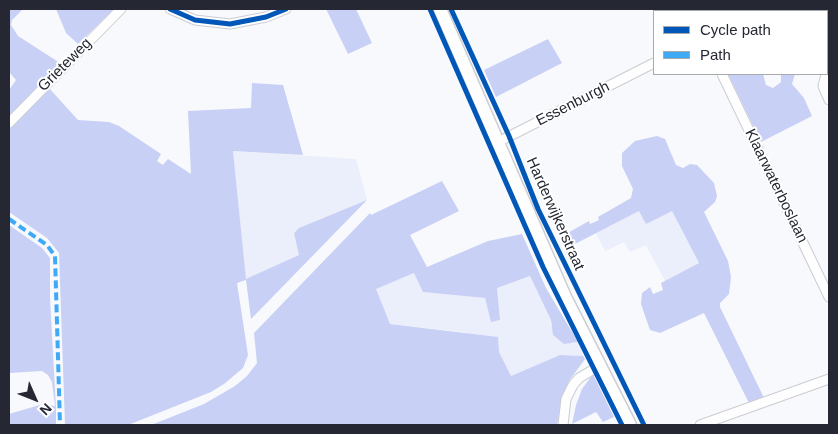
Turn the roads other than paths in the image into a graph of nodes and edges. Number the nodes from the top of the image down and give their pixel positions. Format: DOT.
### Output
graph roads {
  1 [pos="121,9"];
  2 [pos="170,9"];
  3 [pos="286,9"];
  4 [pos="440,9"];
  5 [pos="653,64"];
  6 [pos="722,75"];
  7 [pos="826,75"];
  8 [pos="829,100"];
  9 [pos="9,123"];
  10 [pos="498,142"];
  11 [pos="829,297"];
  12 [pos="601,365"];
  13 [pos="829,378"];
  14 [pos="562,425"];
  15 [pos="630,425"];
  16 [pos="700,425"];
  1 -- 9 [label="street, Grieteweg"];
  2 -- 3 [label="street"];
  4 -- 10 [label="main road, Harderwijkerstraat"];
  5 -- 10 [label="street, Essenburgh"];
  6 -- 11 [label="street, Klaarwaterboslaan"];
  7 -- 8 [label="street"];
  10 -- 12 [label="main road, Harderwijkerstraat"];
  12 -- 14 [label="street"];
  12 -- 15 [label="main road, Harderwijkerstraat"];
  13 -- 16 [label="street"];
}
